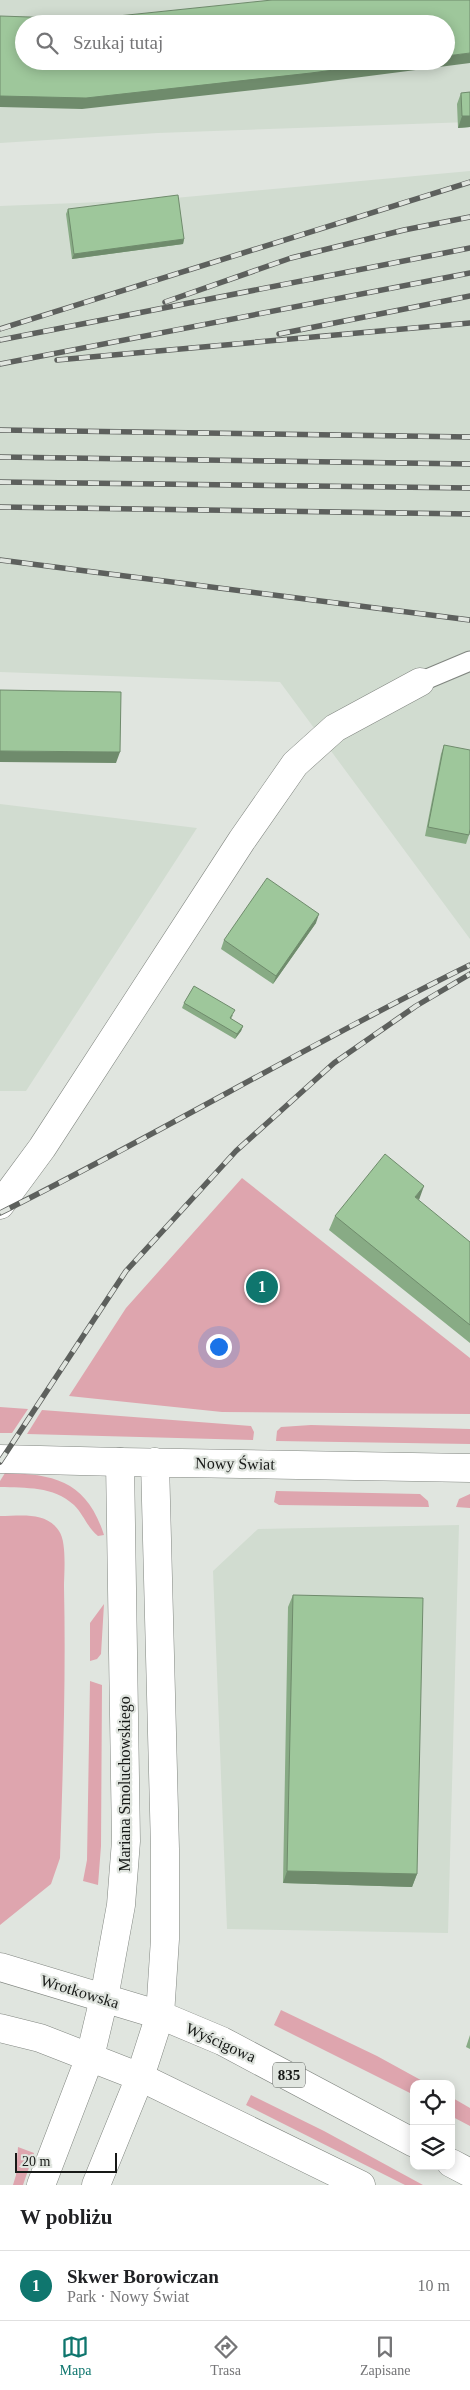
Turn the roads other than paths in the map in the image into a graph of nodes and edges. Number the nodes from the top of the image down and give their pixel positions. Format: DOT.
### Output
graph roads {
  1 [pos="470,661"];
  2 [pos="420,682"];
  3 [pos="0,1205"];
  4 [pos="0,1458"];
  5 [pos="120,1462"];
  6 [pos="155,1462"];
  7 [pos="470,1468"];
  8 [pos="0,1967"];
  9 [pos="104,1998"];
  10 [pos="160,2015"];
  11 [pos="0,2028"];
  12 [pos="90,2057"];
  13 [pos="140,2077"];
  14 [pos="410,2140"];
  15 [pos="455,2165"];
  16 [pos="470,2173"];
  17 [pos="41,2185"];
  18 [pos="96,2185"];
  19 [pos="362,2185"];
  1 -- 2 [label="lane"];
  2 -- 3 [label="street"];
  4 -- 5 [label="street, Nowy Świat"];
  5 -- 6 [label="street, Nowy Świat"];
  5 -- 9 [label="street, Mariana Smoluchowskiego"];
  6 -- 7 [label="street, Nowy Świat"];
  6 -- 10 [label="street"];
  8 -- 9 [label="street, Wrotkowska / 835"];
  9 -- 10 [label="street, Wrotkowska / 835"];
  9 -- 12 [label="street, Mariana Smoluchowskiego"];
  10 -- 13 [label="street"];
  10 -- 14 [label="street, Wyścigowa / 835"];
  11 -- 12 [label="street"];
  12 -- 13 [label="street"];
  12 -- 17 [label="street, Mariana Smoluchowskiego"];
  13 -- 18 [label="street"];
  13 -- 19 [label="street"];
  15 -- 16 [label="street"];
}
